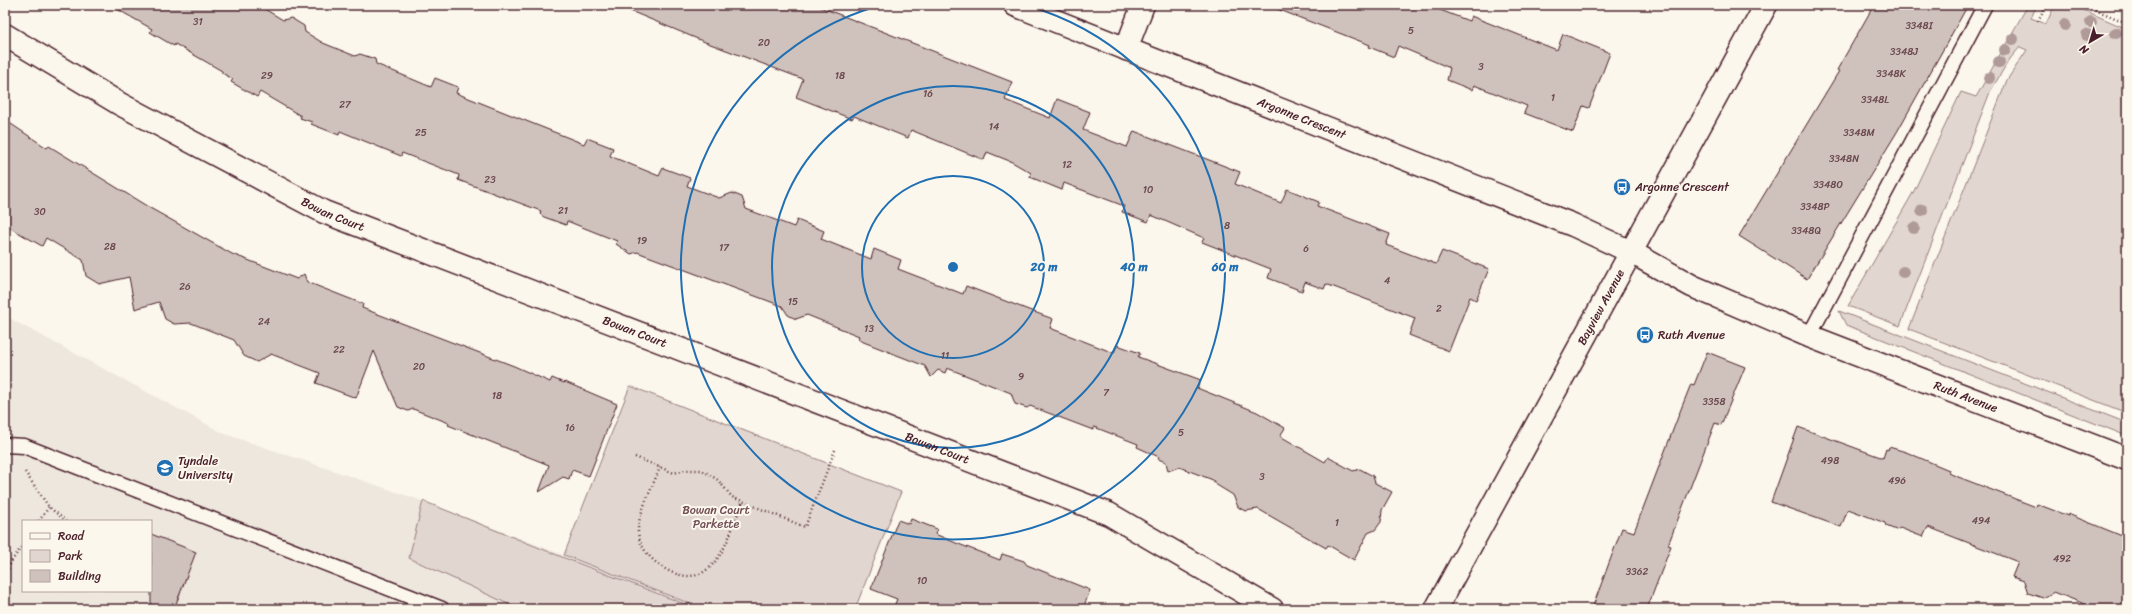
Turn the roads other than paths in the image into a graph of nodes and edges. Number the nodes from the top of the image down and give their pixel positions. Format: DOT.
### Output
graph roads {
  1 [pos="1015,5"];
  2 [pos="1143,5"];
  3 [pos="1766,5"];
  4 [pos="1985,5"];
  5 [pos="5,35"];
  6 [pos="1126,49"];
  7 [pos="1631,252"];
  8 [pos="1809,336"];
  9 [pos="5,445"];
  10 [pos="2127,459"];
  11 [pos="442,609"];
  12 [pos="1272,609"];
  13 [pos="1436,609"];
  1 -- 6 [label="street, Argonne Crescent"];
  2 -- 6 [label="street"];
  3 -- 7 [label="street, Bayview Avenue"];
  4 -- 8 [label="lane"];
  5 -- 12 [label="street, Bowan Court"];
  6 -- 7 [label="street, Argonne Crescent"];
  7 -- 8 [label="street, Ruth Avenue"];
  7 -- 13 [label="street, Bayview Avenue"];
  8 -- 10 [label="street, Ruth Avenue"];
  9 -- 11 [label="lane"];
}
